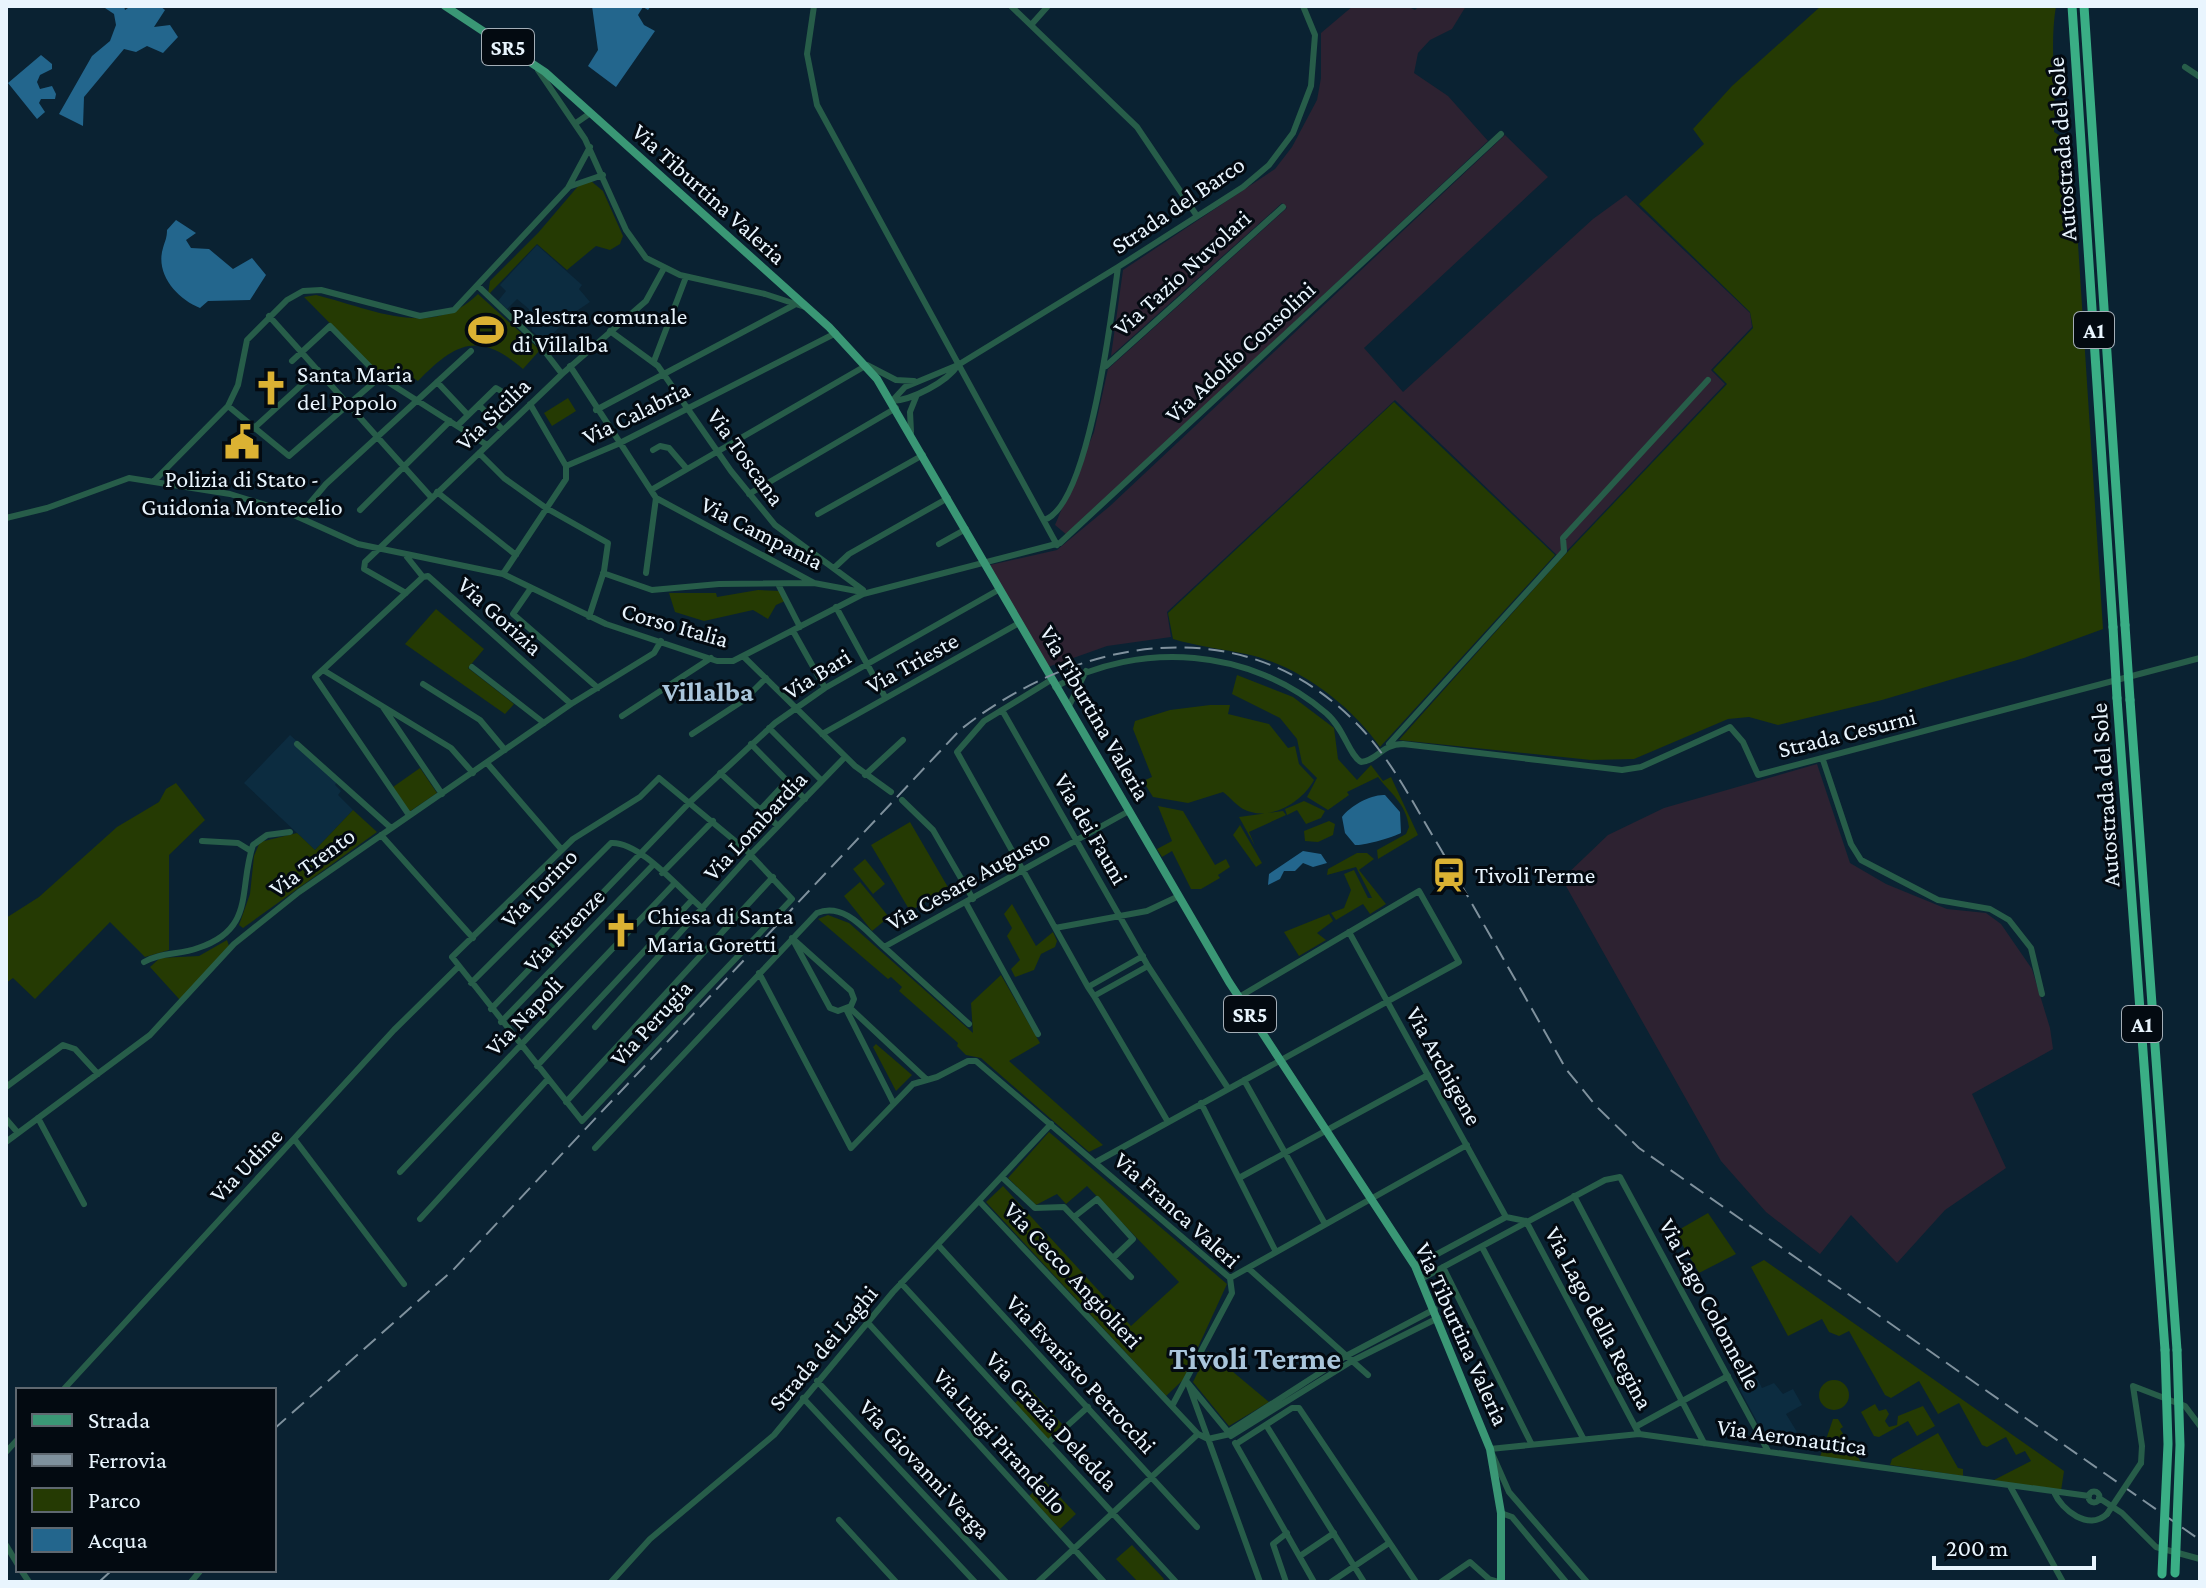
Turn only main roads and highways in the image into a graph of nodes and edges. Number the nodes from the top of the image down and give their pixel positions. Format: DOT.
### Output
graph roads {
  1 [pos="445,6"];
  2 [pos="2072,6"];
  3 [pos="2084,6"];
  4 [pos="2162,1578"];
  5 [pos="2175,1578"];
  6 [pos="1500,1582"];
  1 -- 6 [label="main road, Via Tiburtina Valeria / SR5"];
  2 -- 4 [label="highway, Autostrada del Sole / A1, bridge"];
  3 -- 5 [label="highway, Autostrada del Sole / A1, bridge"];
}
